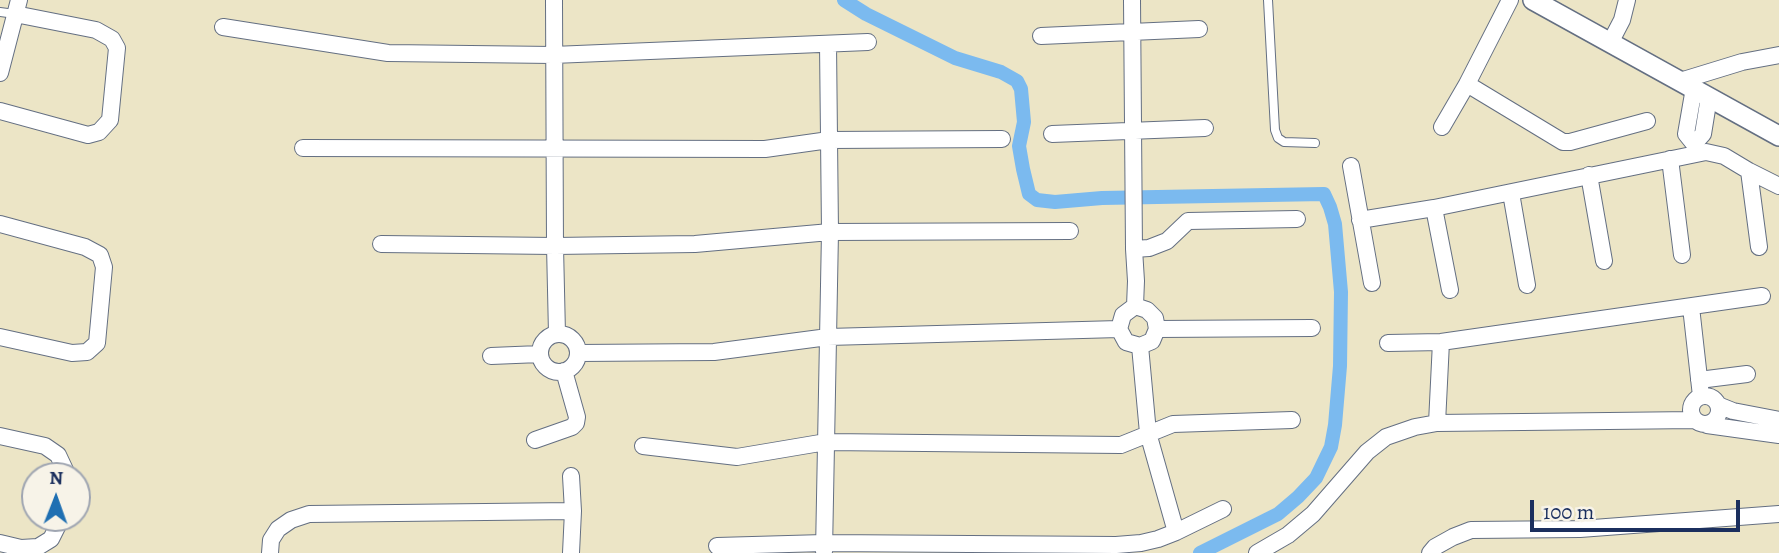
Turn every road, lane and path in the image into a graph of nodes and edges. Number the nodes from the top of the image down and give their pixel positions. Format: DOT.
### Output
graph roads {
  1 [pos="554,0"];
  2 [pos="1132,0"];
  3 [pos="1268,0"];
  4 [pos="1510,0"];
  5 [pos="1533,0"];
  6 [pos="1628,0"];
  7 [pos="1557,6"];
  8 [pos="11,9"];
  9 [pos="223,27"];
  10 [pos="1199,29"];
  11 [pos="1133,32"];
  12 [pos="1041,36"];
  13 [pos="868,42"];
  14 [pos="1609,43"];
  15 [pos="828,44"];
  16 [pos="553,55"];
  17 [pos="1779,55"];
  18 [pos="0,74"];
  19 [pos="1467,84"];
  20 [pos="1694,89"];
  21 [pos="0,111"];
  22 [pos="1647,121"];
  23 [pos="1442,127"];
  24 [pos="1205,128"];
  25 [pos="1133,132"];
  26 [pos="1052,134"];
  27 [pos="1779,136"];
  28 [pos="1002,139"];
  29 [pos="829,140"];
  30 [pos="1315,143"];
  31 [pos="303,148"];
  32 [pos="555,148"];
  33 [pos="1694,149"];
  34 [pos="1670,159"];
  35 [pos="1351,166"];
  36 [pos="1749,171"];
  37 [pos="1589,175"];
  38 [pos="1779,186"];
  39 [pos="1511,193"];
  40 [pos="1434,208"];
  41 [pos="1297,219"];
  42 [pos="1360,220"];
  43 [pos="0,224"];
  44 [pos="1070,231"];
  45 [pos="830,232"];
  46 [pos="381,244"];
  47 [pos="555,246"];
  48 [pos="1759,247"];
  49 [pos="1134,249"];
  50 [pos="1682,255"];
  51 [pos="1604,261"];
  52 [pos="1372,283"];
  53 [pos="1527,285"];
  54 [pos="1450,290"];
  55 [pos="1762,296"];
  56 [pos="1135,306"];
  57 [pos="1691,307"];
  58 [pos="1312,328"];
  59 [pos="1119,329"];
  60 [pos="1157,329"];
  61 [pos="557,334"];
  62 [pos="0,337"];
  63 [pos="828,337"];
  64 [pos="1441,342"];
  65 [pos="1388,343"];
  66 [pos="1140,346"];
  67 [pos="578,353"];
  68 [pos="540,354"];
  69 [pos="491,356"];
  70 [pos="564,371"];
  71 [pos="1747,374"];
  72 [pos="1700,388"];
  73 [pos="1718,405"];
  74 [pos="1779,419"];
  75 [pos="1293,420"];
  76 [pos="1700,422"];
  77 [pos="1437,423"];
  78 [pos="1148,433"];
  79 [pos="1779,435"];
  80 [pos="0,436"];
  81 [pos="535,440"];
  82 [pos="826,442"];
  83 [pos="643,446"];
  84 [pos="61,462"];
  85 [pos="570,476"];
  86 [pos="1223,509"];
  87 [pos="573,511"];
  88 [pos="1779,514"];
  89 [pos="54,532"];
  90 [pos="1176,532"];
  91 [pos="0,543"];
  92 [pos="717,546"];
  93 [pos="824,548"];
  94 [pos="270,553"];
  95 [pos="571,553"];
  96 [pos="1257,553"];
  97 [pos="1430,553"];
  1 -- 16 [label="street"];
  2 -- 11 [label="street"];
  3 -- 30 [label="lane"];
  4 -- 19 [label="street"];
  5 -- 7 [label="street"];
  6 -- 14 [label="street"];
  7 -- 14 [label="street"];
  8 -- 18 [label="street"];
  8 -- 21 [label="street"];
  9 -- 16 [label="street"];
  10 -- 11 [label="street"];
  11 -- 12 [label="street"];
  11 -- 25 [label="street"];
  13 -- 15 [label="street"];
  14 -- 20 [label="street"];
  15 -- 16 [label="street"];
  15 -- 29 [label="street"];
  16 -- 32 [label="street"];
  17 -- 20 [label="street"];
  19 -- 22 [label="street"];
  19 -- 23 [label="street"];
  20 -- 27 [label="street"];
  20 -- 33 [label="street"];
  24 -- 25 [label="street"];
  25 -- 26 [label="street"];
  25 -- 49 [label="street"];
  28 -- 29 [label="street"];
  29 -- 32 [label="street"];
  29 -- 45 [label="street"];
  31 -- 32 [label="street"];
  32 -- 47 [label="street"];
  33 -- 34 [label="street"];
  33 -- 36 [label="street"];
  34 -- 37 [label="street"];
  34 -- 50 [label="street"];
  35 -- 42 [label="street"];
  36 -- 38 [label="street"];
  36 -- 48 [label="street"];
  37 -- 39 [label="street"];
  37 -- 51 [label="street"];
  39 -- 40 [label="street"];
  39 -- 53 [label="street"];
  40 -- 42 [label="street"];
  40 -- 54 [label="street"];
  41 -- 49 [label="street"];
  42 -- 52 [label="street"];
  43 -- 62 [label="street"];
  44 -- 45 [label="street"];
  45 -- 47 [label="street"];
  45 -- 63 [label="street"];
  46 -- 47 [label="street"];
  47 -- 61 [label="street"];
  49 -- 56 [label="street"];
  55 -- 57 [label="street"];
  56 -- 59 [label="street"];
  56 -- 60 [label="street"];
  57 -- 64 [label="street"];
  57 -- 72 [label="street"];
  58 -- 60 [label="street"];
  59 -- 63 [label="street"];
  59 -- 66 [label="street"];
  60 -- 66 [label="street"];
  61 -- 67 [label="street"];
  61 -- 68 [label="street"];
  63 -- 67 [label="street"];
  63 -- 82 [label="street"];
  64 -- 65 [label="street"];
  64 -- 77 [label="street"];
  66 -- 78 [label="street"];
  67 -- 70 [label="street"];
  68 -- 69 [label="street"];
  68 -- 70 [label="street"];
  70 -- 81 [label="street"];
  71 -- 72 [label="street"];
  72 -- 73 [label="street"];
  72 -- 76 [label="street"];
  73 -- 74 [label="street"];
  73 -- 76 [label="street"];
  75 -- 78 [label="street"];
  76 -- 77 [label="street"];
  76 -- 79 [label="street"];
  77 -- 96 [label="street"];
  78 -- 82 [label="street"];
  78 -- 90 [label="street"];
  80 -- 84 [label="street"];
  82 -- 83 [label="street"];
  82 -- 93 [label="street"];
  85 -- 87 [label="street"];
  86 -- 90 [label="street"];
  87 -- 94 [label="street"];
  87 -- 95 [label="street"];
  88 -- 97 [label="street"];
  89 -- 91 [label="street"];
  90 -- 93 [label="street"];
  92 -- 93 [label="street"];
}
